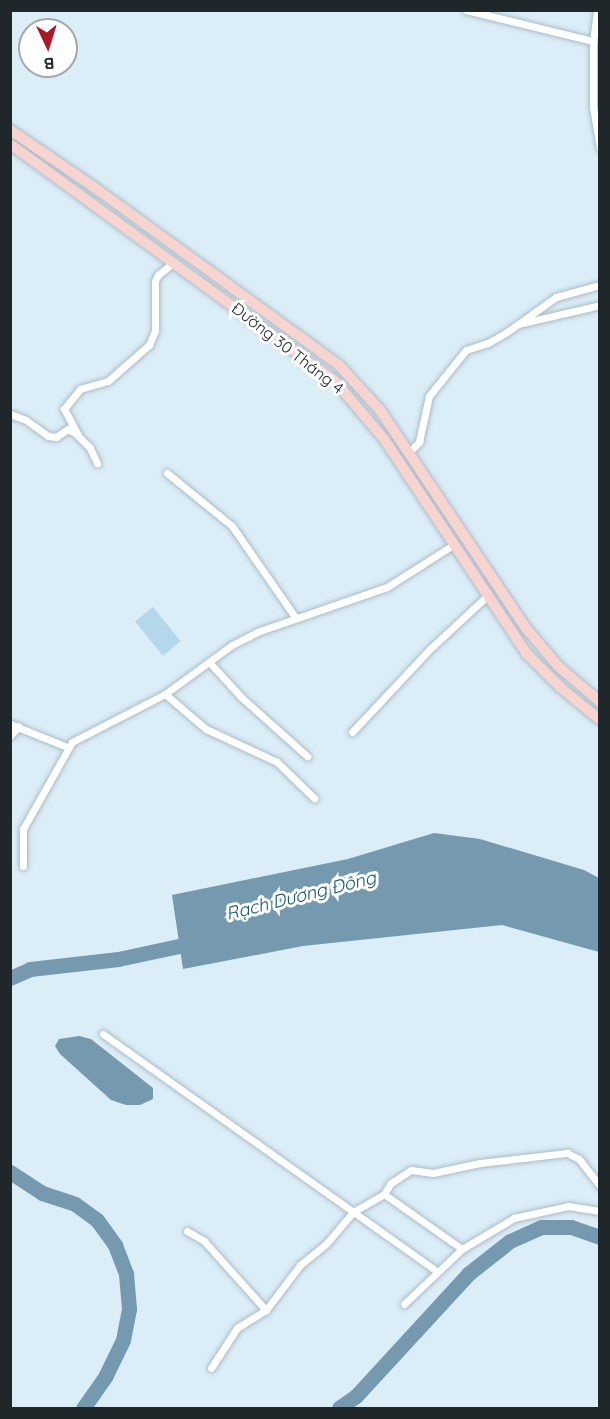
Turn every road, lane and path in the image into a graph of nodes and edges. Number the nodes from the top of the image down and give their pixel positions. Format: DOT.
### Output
graph roads {
  1 [pos="466,10"];
  2 [pos="597,10"];
  3 [pos="593,41"];
  4 [pos="10,130"];
  5 [pos="10,144"];
  6 [pos="600,148"];
  7 [pos="174,262"];
  8 [pos="216,277"];
  9 [pos="600,285"];
  10 [pos="208,287"];
  11 [pos="600,305"];
  12 [pos="518,324"];
  13 [pos="313,344"];
  14 [pos="303,356"];
  15 [pos="10,414"];
  16 [pos="78,435"];
  17 [pos="408,453"];
  18 [pos="97,463"];
  19 [pos="167,473"];
  20 [pos="464,537"];
  21 [pos="453,545"];
  22 [pos="488,596"];
  23 [pos="295,617"];
  24 [pos="210,663"];
  25 [pos="165,694"];
  26 [pos="600,702"];
  27 [pos="600,720"];
  28 [pos="10,724"];
  29 [pos="19,726"];
  30 [pos="352,732"];
  31 [pos="10,736"];
  32 [pos="67,747"];
  33 [pos="307,756"];
  34 [pos="314,798"];
  35 [pos="22,866"];
  36 [pos="103,1034"];
  37 [pos="600,1186"];
  38 [pos="384,1194"];
  39 [pos="600,1211"];
  40 [pos="353,1212"];
  41 [pos="187,1231"];
  42 [pos="462,1249"];
  43 [pos="437,1271"];
  44 [pos="404,1304"];
  45 [pos="266,1310"];
  46 [pos="211,1368"];
  1 -- 3 [label="street"];
  2 -- 3 [label="street"];
  3 -- 6 [label="street"];
  4 -- 8 [label="main road, Đường 30 Tháng 4"];
  5 -- 7 [label="main road, Đường 30 Tháng 4"];
  7 -- 10 [label="main road, Đường 30 Tháng 4"];
  7 -- 16 [label="street"];
  8 -- 10 [label="main road"];
  8 -- 13 [label="main road, Đường 30 Tháng 4"];
  9 -- 12 [label="street"];
  10 -- 14 [label="main road, Đường 30 Tháng 4"];
  11 -- 12 [label="street"];
  12 -- 17 [label="street"];
  13 -- 14 [label="main road"];
  13 -- 17 [label="main road, Đường 30 Tháng 4"];
  14 -- 21 [label="main road, Đường 30 Tháng 4"];
  15 -- 16 [label="street"];
  16 -- 18 [label="street"];
  17 -- 20 [label="main road, Đường 30 Tháng 4"];
  19 -- 23 [label="street"];
  20 -- 21 [label="main road"];
  20 -- 26 [label="main road, Đường 30 Tháng 4"];
  21 -- 22 [label="main road, Đường 30 Tháng 4"];
  21 -- 23 [label="street"];
  22 -- 27 [label="main road, Đường 30 Tháng 4"];
  22 -- 30 [label="street"];
  23 -- 24 [label="street"];
  24 -- 25 [label="street"];
  24 -- 33 [label="street"];
  25 -- 32 [label="street"];
  25 -- 34 [label="street"];
  28 -- 29 [label="street"];
  29 -- 31 [label="street"];
  29 -- 32 [label="street"];
  32 -- 35 [label="street"];
  36 -- 40 [label="street"];
  37 -- 38 [label="street"];
  38 -- 40 [label="street"];
  38 -- 42 [label="street"];
  39 -- 42 [label="street"];
  40 -- 43 [label="street"];
  40 -- 45 [label="street"];
  41 -- 45 [label="street"];
  42 -- 43 [label="street"];
  43 -- 44 [label="street"];
  45 -- 46 [label="street"];
}
